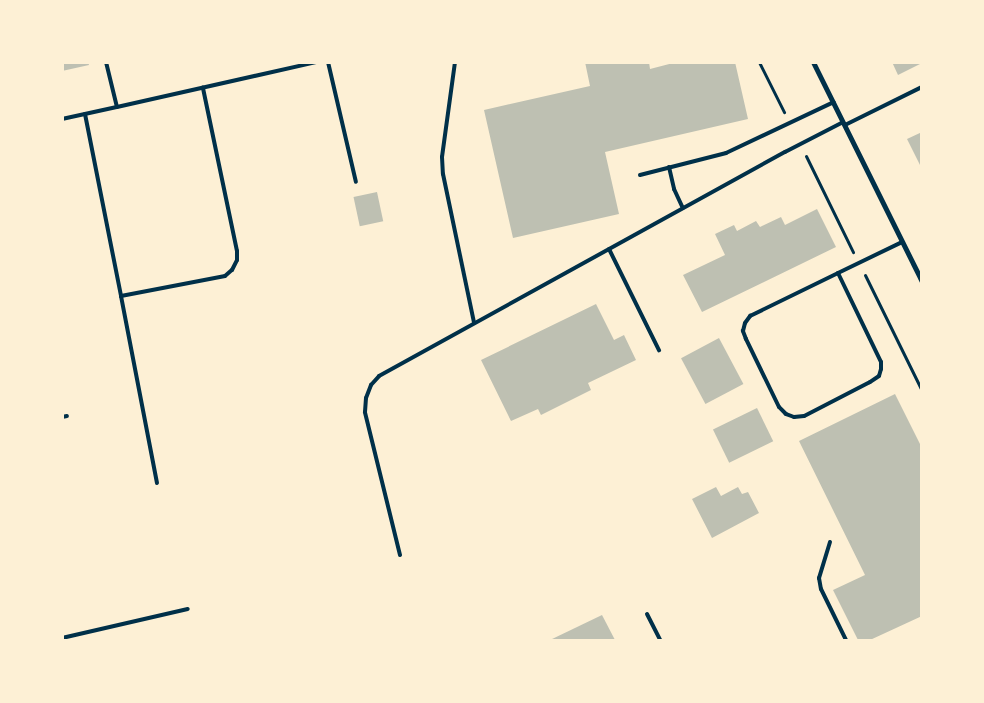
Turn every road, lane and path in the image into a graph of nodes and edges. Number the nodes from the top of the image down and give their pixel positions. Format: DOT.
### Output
graph roads {
  1 [pos="106,62"];
  2 [pos="316,62"];
  3 [pos="328,62"];
  4 [pos="455,62"];
  5 [pos="759,62"];
  6 [pos="813,62"];
  7 [pos="922,87"];
  8 [pos="203,88"];
  9 [pos="834,102"];
  10 [pos="117,107"];
  11 [pos="86,114"];
  12 [pos="62,119"];
  13 [pos="790,123"];
  14 [pos="844,123"];
  15 [pos="800,144"];
  16 [pos="669,167"];
  17 [pos="640,175"];
  18 [pos="356,182"];
  19 [pos="683,208"];
  20 [pos="902,242"];
  21 [pos="609,249"];
  22 [pos="859,263"];
  23 [pos="838,273"];
  24 [pos="922,282"];
  25 [pos="121,296"];
  26 [pos="474,323"];
  27 [pos="659,350"];
  28 [pos="922,391"];
  29 [pos="157,484"];
  30 [pos="830,542"];
  31 [pos="400,555"];
  32 [pos="188,609"];
  33 [pos="647,614"];
  34 [pos="62,638"];
  35 [pos="660,640"];
  36 [pos="846,640"];
  1 -- 10 [label="lane"];
  2 -- 8 [label="lane"];
  3 -- 18 [label="lane"];
  4 -- 26 [label="lane"];
  5 -- 13 [label="path"];
  6 -- 9 [label="street"];
  7 -- 14 [label="lane"];
  8 -- 10 [label="lane"];
  8 -- 25 [label="lane"];
  9 -- 13 [label="lane"];
  9 -- 14 [label="street"];
  10 -- 11 [label="lane"];
  11 -- 12 [label="lane"];
  11 -- 25 [label="lane"];
  13 -- 16 [label="lane"];
  14 -- 15 [label="lane"];
  14 -- 20 [label="street"];
  15 -- 19 [label="lane"];
  15 -- 22 [label="path"];
  16 -- 17 [label="lane"];
  16 -- 19 [label="lane"];
  19 -- 21 [label="lane"];
  20 -- 22 [label="lane"];
  20 -- 24 [label="street"];
  21 -- 26 [label="lane"];
  21 -- 27 [label="lane"];
  22 -- 23 [label="lane"];
  22 -- 28 [label="path"];
  23 -- 23 [label="lane"];
  25 -- 29 [label="lane"];
  26 -- 31 [label="lane"];
  30 -- 36 [label="lane"];
  32 -- 34 [label="lane"];
  33 -- 35 [label="lane"];
}
